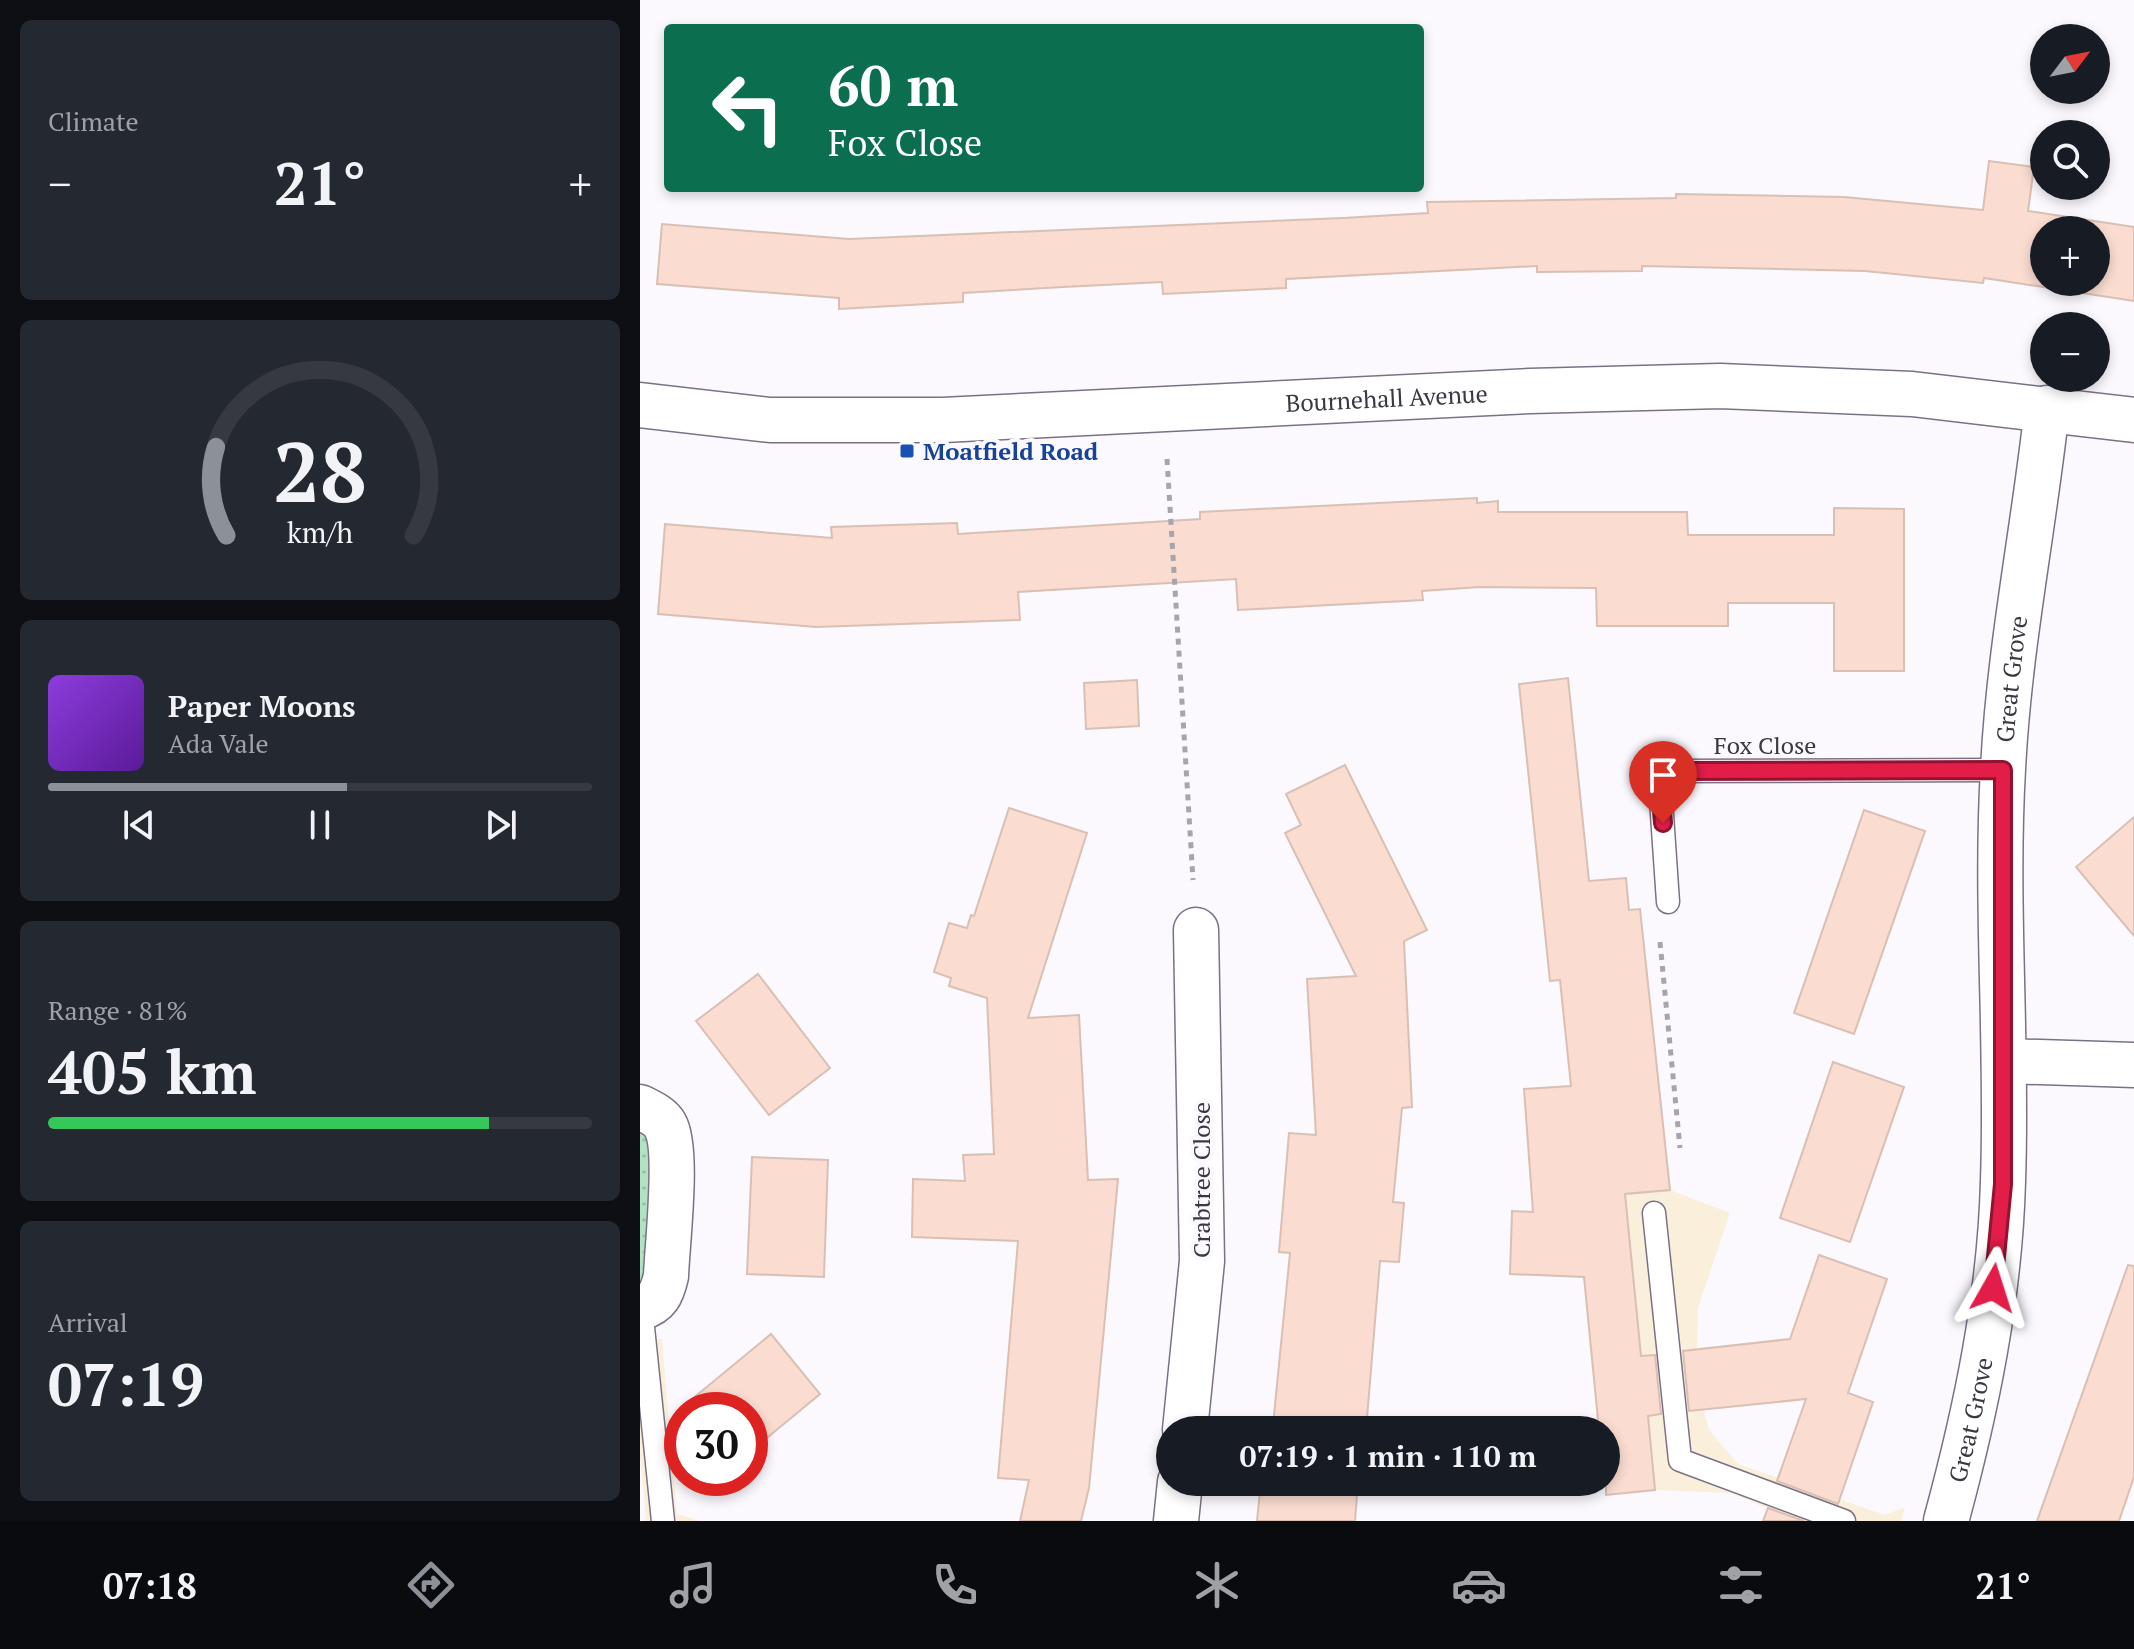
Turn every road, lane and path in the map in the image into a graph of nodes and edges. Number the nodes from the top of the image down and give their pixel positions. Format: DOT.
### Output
graph roads {
  1 [pos="640,405"];
  2 [pos="2047,408"];
  3 [pos="1164,410"];
  4 [pos="2134,420"];
  5 [pos="2003,770"];
  6 [pos="1668,902"];
  7 [pos="1196,930"];
  8 [pos="2004,1061"];
  9 [pos="2134,1065"];
  10 [pos="640,1107"];
  11 [pos="1680,1148"];
  12 [pos="1654,1213"];
  13 [pos="641,1308"];
  14 [pos="1186,1416"];
  15 [pos="1179,1496"];
  16 [pos="663,1521"];
  17 [pos="1176,1521"];
  18 [pos="1844,1521"];
  19 [pos="1946,1521"];
  1 -- 3 [label="street, Bournehall Avenue"];
  2 -- 3 [label="street, Bournehall Avenue"];
  2 -- 4 [label="street, Bournehall Avenue"];
  2 -- 5 [label="street, Great Grove"];
  3 -- 7 [label="path"];
  5 -- 6 [label="lane, Fox Close"];
  5 -- 8 [label="street, Great Grove"];
  6 -- 11 [label="path"];
  7 -- 14 [label="street, Crabtree Close"];
  8 -- 9 [label="street"];
  8 -- 19 [label="street, Great Grove"];
  10 -- 13 [label="street"];
  12 -- 18 [label="lane"];
  13 -- 16 [label="lane"];
  15 -- 17 [label="street"];
}
